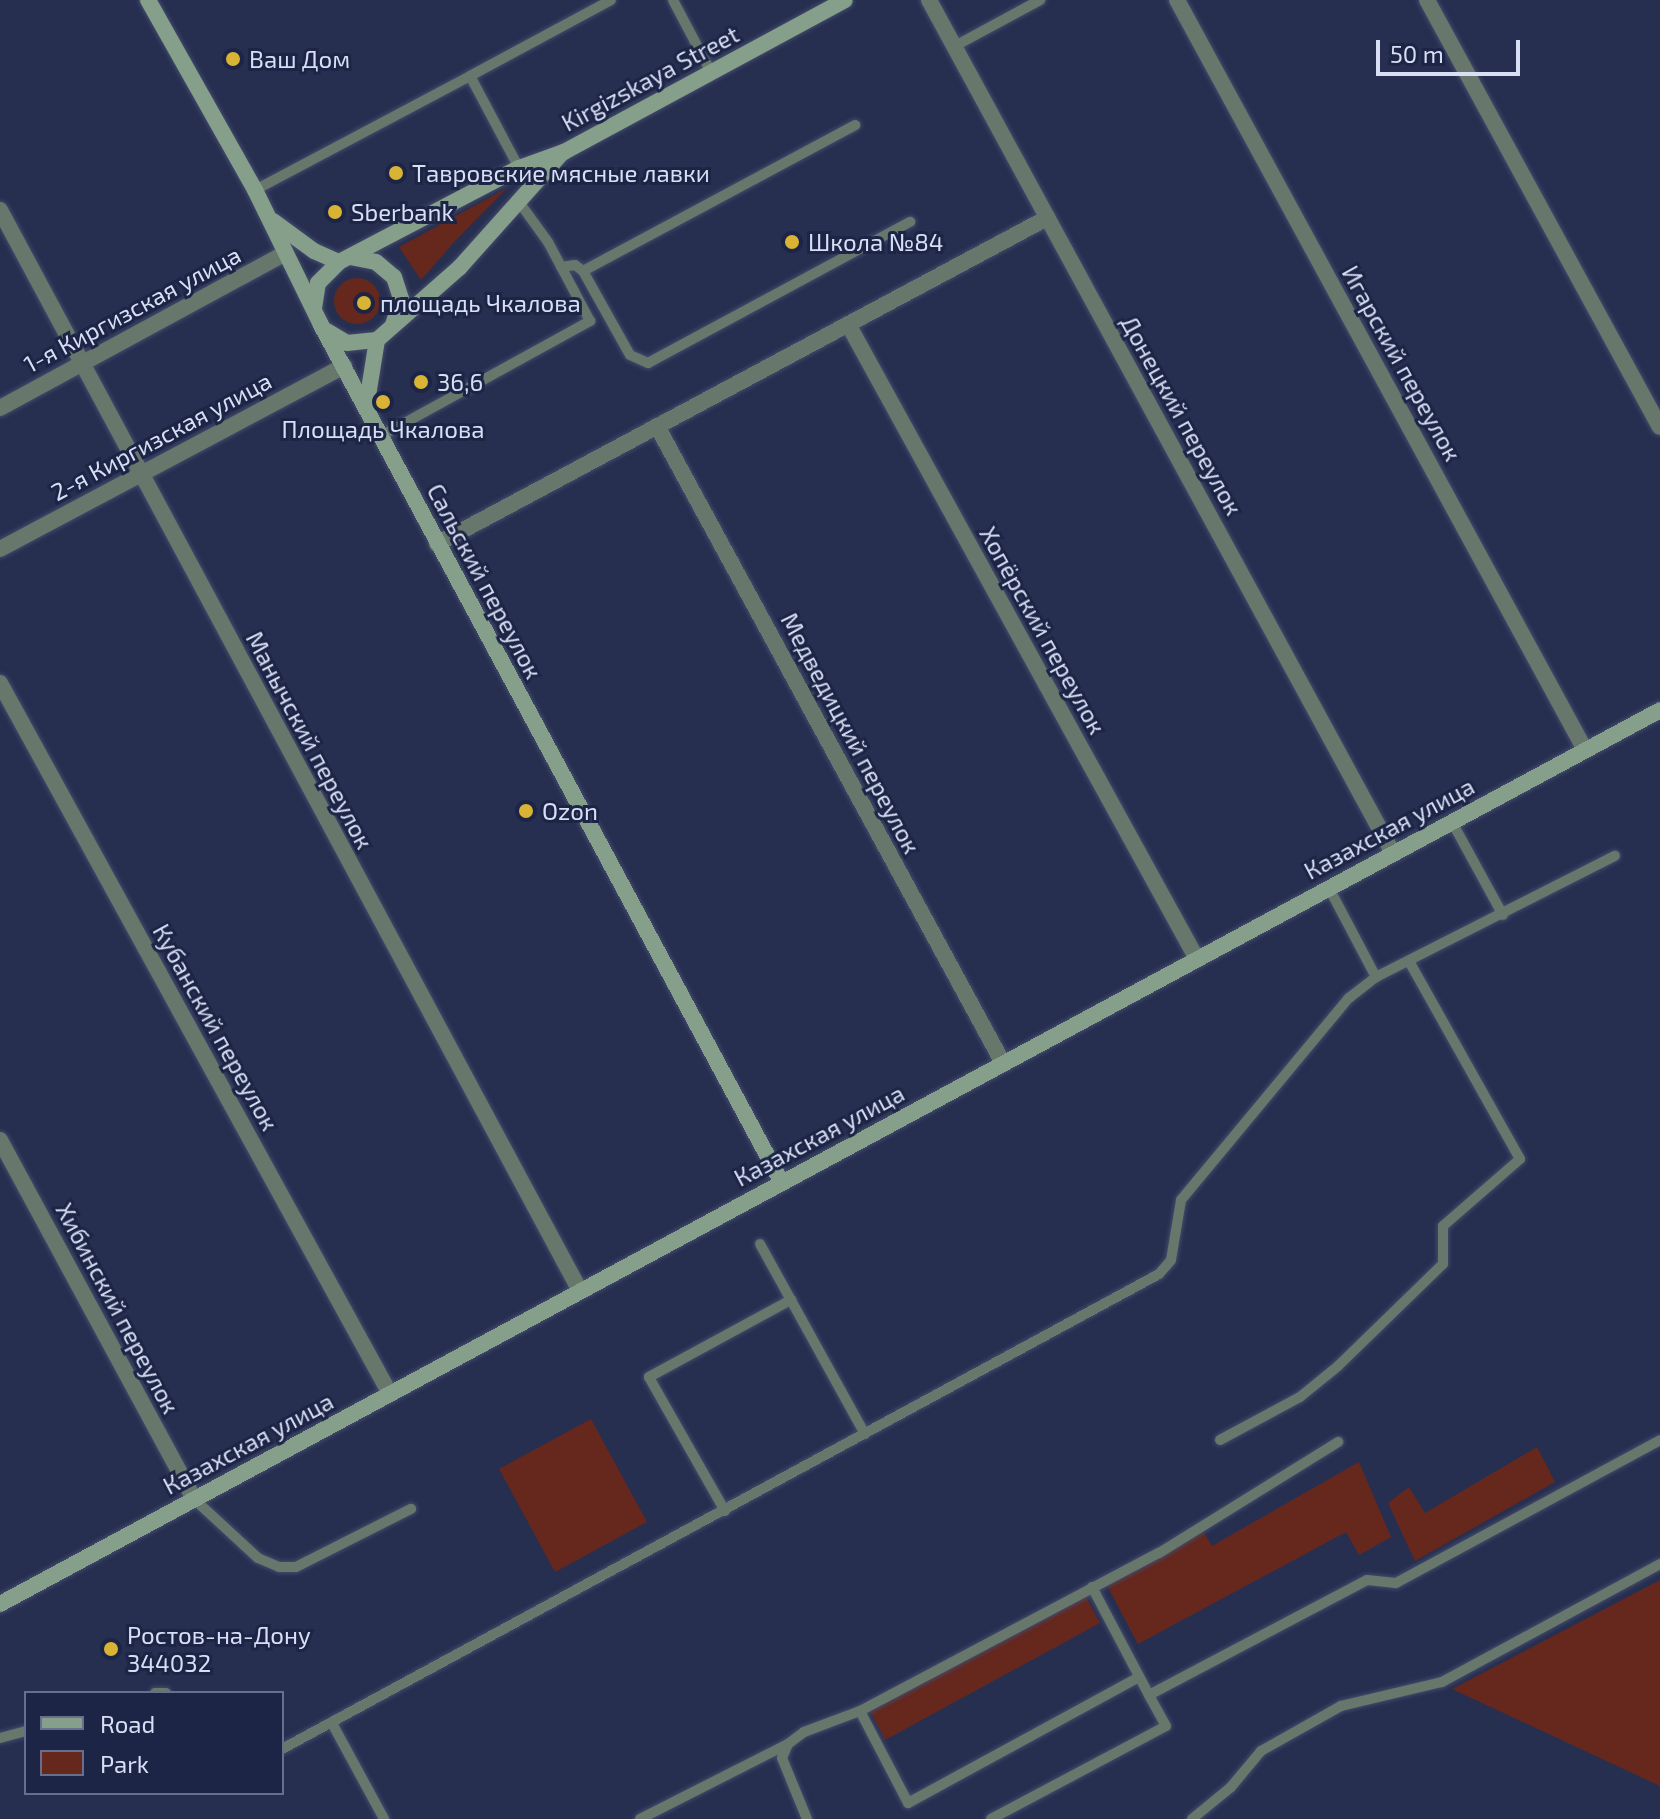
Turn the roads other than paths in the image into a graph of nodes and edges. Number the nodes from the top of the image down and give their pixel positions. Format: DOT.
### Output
graph roads {
  1 [pos="148,0"];
  2 [pos="611,0"];
  3 [pos="673,0"];
  4 [pos="845,0"];
  5 [pos="929,0"];
  6 [pos="1040,0"];
  7 [pos="1177,0"];
  8 [pos="1427,0"];
  9 [pos="955,46"];
  10 [pos="711,72"];
  11 [pos="470,76"];
  12 [pos="855,125"];
  13 [pos="564,152"];
  14 [pos="519,168"];
  15 [pos="255,190"];
  16 [pos="519,202"];
  17 [pos="0,210"];
  18 [pos="1047,218"];
  19 [pos="270,219"];
  20 [pos="910,222"];
  21 [pos="286,253"];
  22 [pos="344,259"];
  23 [pos="561,267"];
  24 [pos="583,271"];
  25 [pos="318,318"];
  26 [pos="848,324"];
  27 [pos="383,335"];
  28 [pos="81,364"];
  29 [pos="344,366"];
  30 [pos="0,408"];
  31 [pos="366,408"];
  32 [pos="657,426"];
  33 [pos="1660,427"];
  34 [pos="381,436"];
  35 [pos="140,475"];
  36 [pos="437,544"];
  37 [pos="0,549"];
  38 [pos="0,683"];
  39 [pos="1660,710"];
  40 [pos="1585,750"];
  41 [pos="1452,822"];
  42 [pos="1393,853"];
  43 [pos="1615,856"];
  44 [pos="1329,888"];
  45 [pos="1503,915"];
  46 [pos="1197,959"];
  47 [pos="1410,963"];
  48 [pos="1376,977"];
  49 [pos="1003,1063"];
  50 [pos="0,1140"];
  51 [pos="782,1183"];
  52 [pos="760,1244"];
  53 [pos="580,1291"];
  54 [pos="791,1300"];
  55 [pos="390,1394"];
  56 [pos="865,1434"];
  57 [pos="1220,1440"];
  58 [pos="1660,1440"];
  59 [pos="1338,1442"];
  60 [pos="194,1499"];
  61 [pos="411,1509"];
  62 [pos="725,1511"];
  63 [pos="1660,1564"];
  64 [pos="1092,1587"];
  65 [pos="0,1604"];
  66 [pos="1139,1677"];
  67 [pos="1149,1695"];
  68 [pos="860,1711"];
  69 [pos="333,1725"];
  70 [pos="24,1732"];
  71 [pos="0,1738"];
  72 [pos="788,1744"];
  73 [pos="284,1748"];
  74 [pos="384,1819"];
  75 [pos="640,1819"];
  76 [pos="807,1819"];
  77 [pos="991,1819"];
  78 [pos="1192,1819"];
  1 -- 15 [label="main road, Сальский переулок"];
  2 -- 11 [label="lane"];
  3 -- 10 [label="lane"];
  4 -- 10 [label="main road, Kirgizskaya Street"];
  5 -- 9 [label="street, Донецкий переулок"];
  6 -- 9 [label="lane"];
  7 -- 40 [label="street, Игарский переулок"];
  8 -- 33 [label="street"];
  9 -- 18 [label="street, Донецкий переулок"];
  10 -- 13 [label="main road, Kirgizskaya Street"];
  11 -- 14 [label="lane"];
  11 -- 15 [label="lane"];
  12 -- 24 [label="lane"];
  13 -- 14 [label="main road, Kirgizskaya Street"];
  13 -- 16 [label="main road, Kirgizskaya Street"];
  14 -- 22 [label="main road, Kirgizskaya Street"];
  15 -- 19 [label="main road, Сальский переулок"];
  16 -- 23 [label="lane"];
  16 -- 27 [label="main road, Kirgizskaya Street"];
  17 -- 28 [label="street, Манычский переулок"];
  18 -- 26 [label="street"];
  18 -- 42 [label="street, Донецкий переулок"];
  19 -- 21 [label="main road, Сальский переулок"];
  19 -- 22 [label="main road"];
  20 -- 24 [label="lane"];
  21 -- 25 [label="main road, Сальский переулок"];
  21 -- 28 [label="street, 1-я Киргизская улица"];
  22 -- 25 [label="main road"];
  22 -- 27 [label="main road"];
  23 -- 24 [label="lane"];
  23 -- 34 [label="lane"];
  25 -- 27 [label="main road"];
  25 -- 29 [label="main road, Сальский переулок"];
  26 -- 32 [label="street"];
  26 -- 46 [label="street, Хопёрский переулок"];
  27 -- 31 [label="main road"];
  28 -- 30 [label="street, 1-я Киргизская улица"];
  28 -- 35 [label="street, Манычский переулок"];
  29 -- 31 [label="main road, Сальский переулок"];
  29 -- 35 [label="street, 2-я Киргизская улица"];
  31 -- 34 [label="main road, Сальский переулок"];
  32 -- 36 [label="street"];
  32 -- 49 [label="street, Медведицкий переулок"];
  34 -- 36 [label="main road, Сальский переулок"];
  35 -- 37 [label="street, 2-я Киргизская улица"];
  35 -- 53 [label="street, Манычский переулок"];
  36 -- 51 [label="main road, Сальский переулок"];
  38 -- 55 [label="street, Кубанский переулок"];
  39 -- 40 [label="main road, Казахская улица"];
  40 -- 41 [label="main road, Казахская улица"];
  41 -- 42 [label="main road, Казахская улица"];
  41 -- 45 [label="lane"];
  42 -- 44 [label="main road, Казахская улица"];
  43 -- 45 [label="lane"];
  44 -- 46 [label="main road, Казахская улица"];
  44 -- 48 [label="lane"];
  45 -- 47 [label="lane"];
  46 -- 49 [label="main road, Казахская улица"];
  47 -- 48 [label="lane"];
  47 -- 57 [label="lane"];
  48 -- 56 [label="lane"];
  49 -- 51 [label="main road, Казахская улица"];
  50 -- 60 [label="street, Хибинский переулок"];
  51 -- 53 [label="main road, Казахская улица"];
  52 -- 54 [label="lane"];
  53 -- 55 [label="main road, Казахская улица"];
  54 -- 56 [label="lane"];
  54 -- 62 [label="lane"];
  55 -- 60 [label="main road, Казахская улица"];
  56 -- 62 [label="lane"];
  58 -- 67 [label="lane"];
  59 -- 64 [label="lane"];
  60 -- 61 [label="lane"];
  60 -- 65 [label="main road, Казахская улица"];
  62 -- 69 [label="lane"];
  63 -- 78 [label="lane"];
  64 -- 66 [label="lane"];
  64 -- 68 [label="lane"];
  66 -- 67 [label="lane"];
  66 -- 68 [label="lane"];
  67 -- 77 [label="lane"];
  68 -- 72 [label="lane"];
  69 -- 73 [label="lane"];
  69 -- 74 [label="lane"];
  70 -- 71 [label="lane"];
  72 -- 75 [label="lane"];
  72 -- 76 [label="lane"];
}
